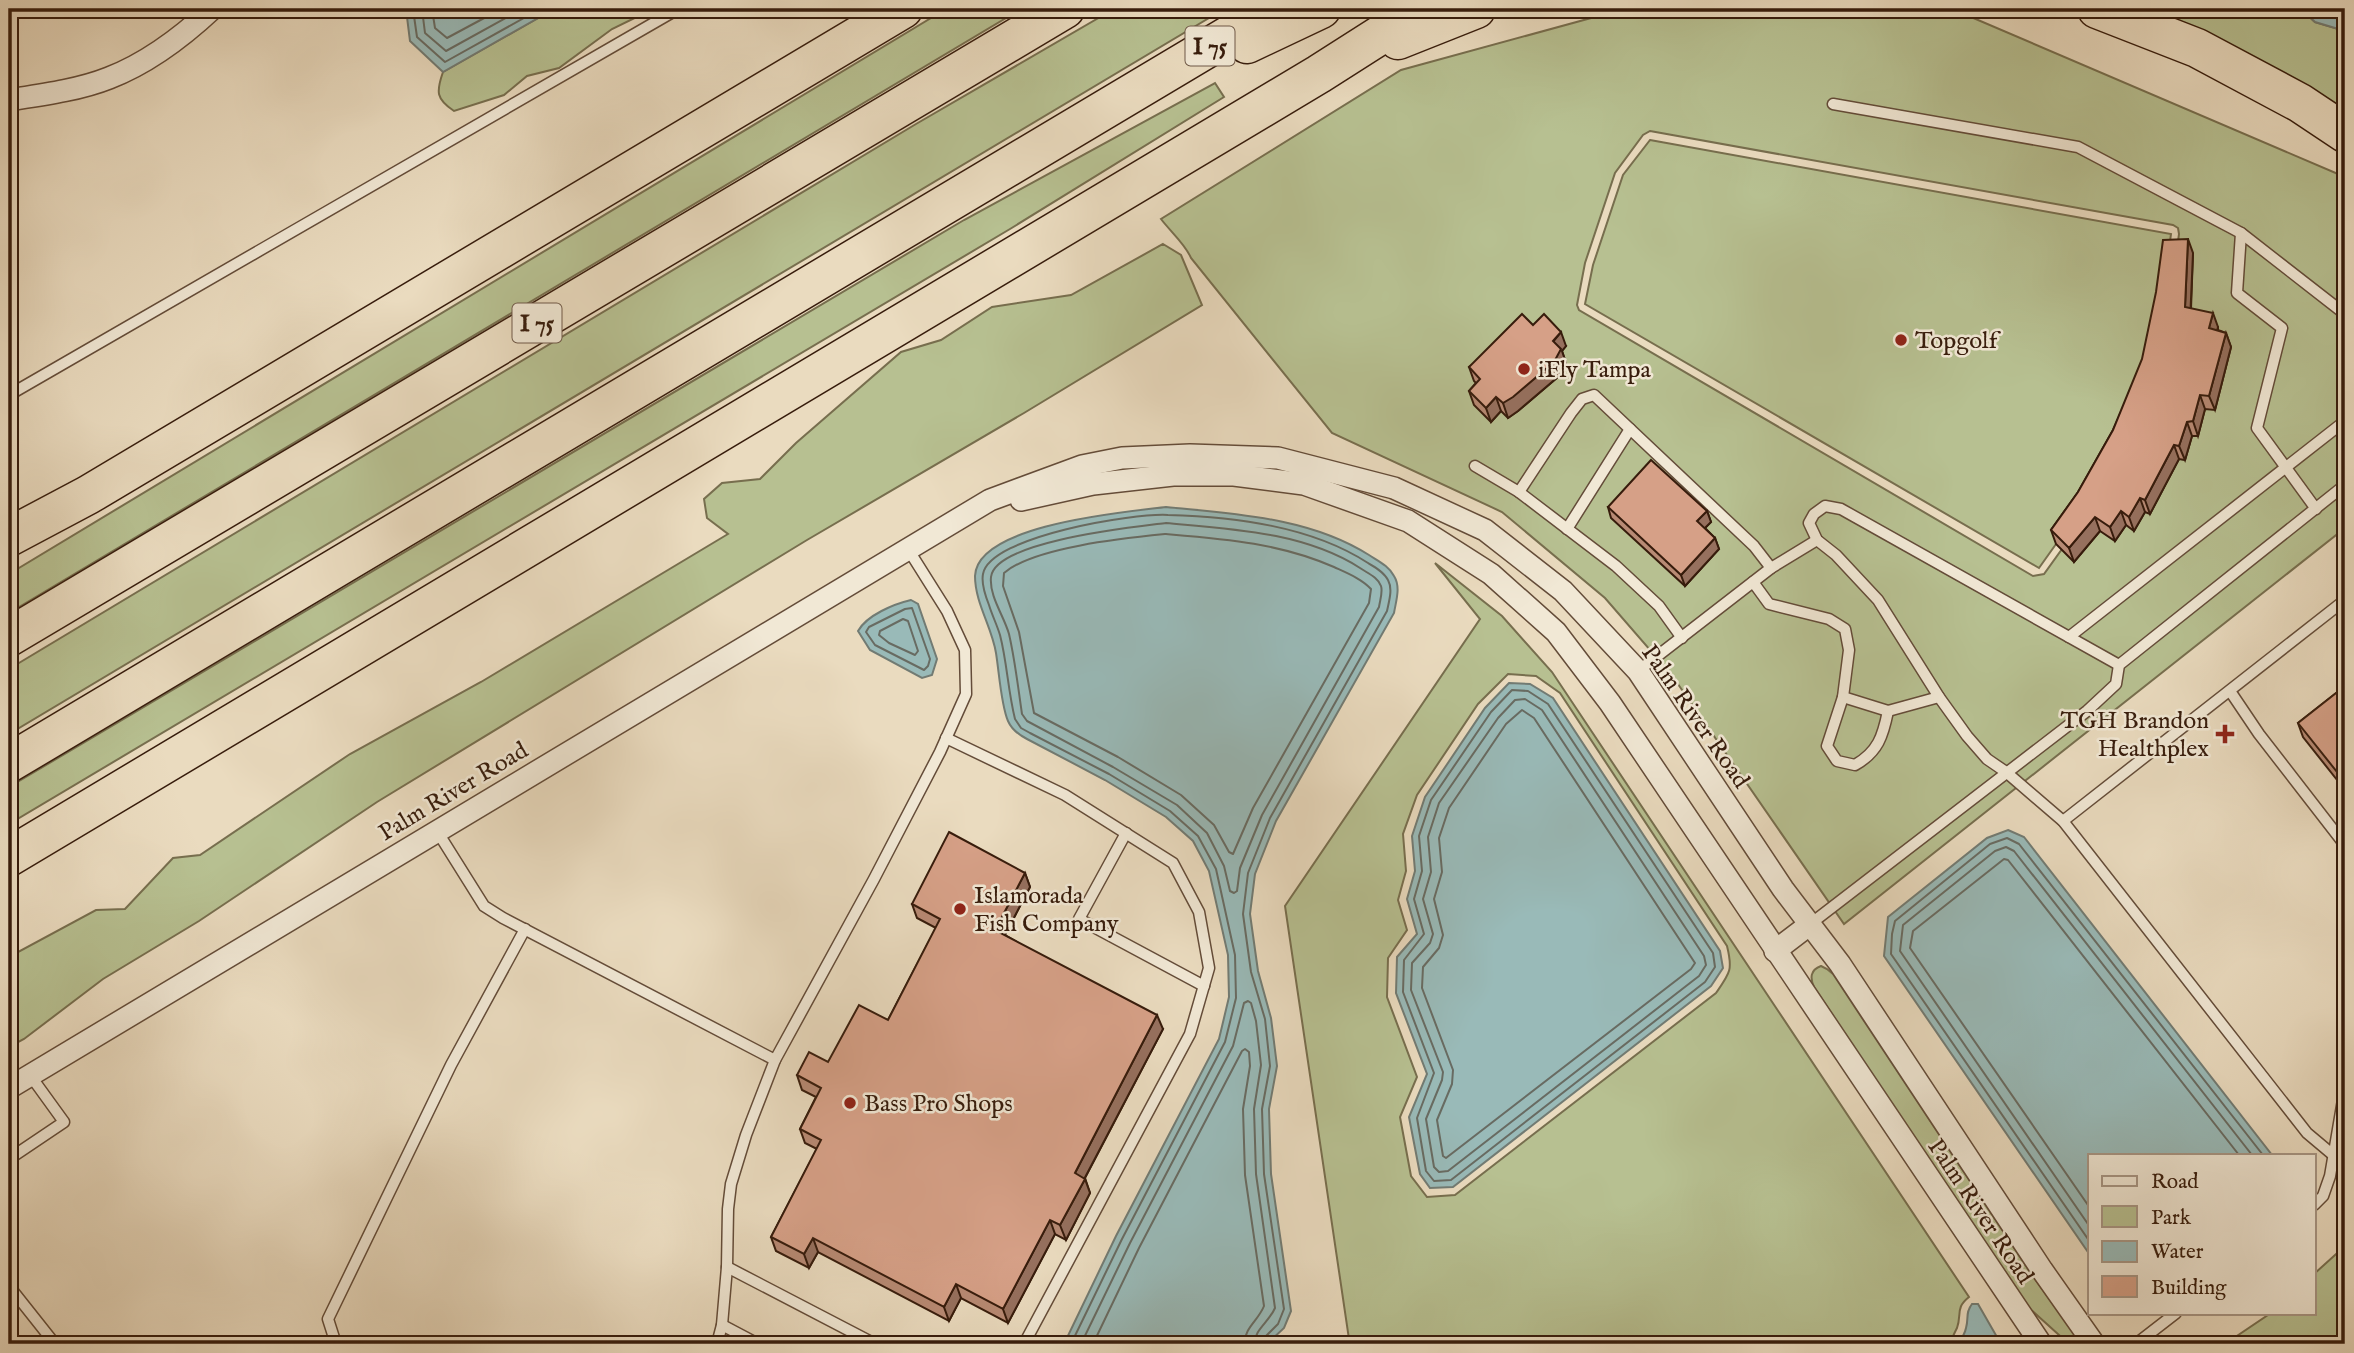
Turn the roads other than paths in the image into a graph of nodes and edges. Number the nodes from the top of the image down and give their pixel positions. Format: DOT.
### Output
graph roads {
  1 [pos="212,9"];
  2 [pos="678,9"];
  3 [pos="903,9"];
  4 [pos="1065,9"];
  5 [pos="1273,9"];
  6 [pos="1321,9"];
  7 [pos="1421,9"];
  8 [pos="1476,9"];
  9 [pos="2097,9"];
  10 [pos="1319,74"];
  11 [pos="1148,83"];
  12 [pos="9,100"];
  13 [pos="1833,104"];
  14 [pos="2345,133"];
  15 [pos="2241,233"];
  16 [pos="2345,314"];
  17 [pos="9,396"];
  18 [pos="2345,421"];
  19 [pos="1630,429"];
  20 [pos="1475,466"];
  21 [pos="2285,467"];
  22 [pos="2345,485"];
  23 [pos="1519,492"];
  24 [pos="88,495"];
  25 [pos="2316,509"];
  26 [pos="1567,529"];
  27 [pos="9,537"];
  28 [pos="1817,540"];
  29 [pos="916,544"];
  30 [pos="9,548"];
  31 [pos="1771,568"];
  32 [pos="1753,582"];
  33 [pos="2345,600"];
  34 [pos="9,637"];
  35 [pos="2069,637"];
  36 [pos="1682,638"];
  37 [pos="2119,665"];
  38 [pos="1638,671"];
  39 [pos="2230,691"];
  40 [pos="1843,697"];
  41 [pos="1939,697"];
  42 [pos="1888,711"];
  43 [pos="946,738"];
  44 [pos="9,762"];
  45 [pos="2006,772"];
  46 [pos="2063,821"];
  47 [pos="437,831"];
  48 [pos="1126,833"];
  49 [pos="2345,845"];
  50 [pos="9,858"];
  51 [pos="1809,925"];
  52 [pos="525,929"];
  53 [pos="1775,950"];
  54 [pos="1204,986"];
  55 [pos="775,1060"];
  56 [pos="30,1075"];
  57 [pos="9,1088"];
  58 [pos="2345,1088"];
  59 [pos="2332,1154"];
  60 [pos="9,1159"];
  61 [pos="2316,1203"];
  62 [pos="727,1267"];
  63 [pos="9,1286"];
  64 [pos="2175,1314"];
  65 [pos="722,1325"];
  66 [pos="51,1343"];
  67 [pos="333,1343"];
  68 [pos="718,1344"];
  69 [pos="758,1344"];
  70 [pos="875,1344"];
  71 [pos="1024,1344"];
  72 [pos="2040,1344"];
  73 [pos="2094,1344"];
  74 [pos="2136,1344"];
  1 -- 12 [label="street"];
  2 -- 17 [label="lane"];
  3 -- 24 [label="highway"];
  4 -- 34 [label="highway, I 75"];
  5 -- 11 [label="highway, I 75"];
  6 -- 11 [label="highway"];
  7 -- 10 [label="highway"];
  8 -- 10 [label="highway"];
  9 -- 14 [label="highway"];
  10 -- 50 [label="highway"];
  11 -- 44 [label="highway, I 75"];
  13 -- 15 [label="lane"];
  15 -- 16 [label="lane"];
  15 -- 21 [label="lane"];
  18 -- 21 [label="lane"];
  19 -- 23 [label="lane"];
  19 -- 26 [label="lane"];
  19 -- 31 [label="lane"];
  20 -- 23 [label="lane"];
  21 -- 25 [label="lane"];
  21 -- 35 [label="lane"];
  22 -- 25 [label="lane"];
  23 -- 26 [label="lane"];
  24 -- 27 [label="highway"];
  24 -- 30 [label="highway"];
  25 -- 37 [label="lane"];
  26 -- 36 [label="lane"];
  28 -- 31 [label="lane"];
  28 -- 35 [label="lane"];
  28 -- 41 [label="lane"];
  29 -- 38 [label="street, Palm River Road"];
  29 -- 43 [label="lane"];
  29 -- 47 [label="street, Palm River Road"];
  29 -- 53 [label="street, Palm River Road"];
  31 -- 32 [label="lane"];
  32 -- 36 [label="lane"];
  32 -- 40 [label="lane"];
  33 -- 39 [label="lane"];
  35 -- 37 [label="lane"];
  36 -- 38 [label="lane"];
  37 -- 45 [label="lane"];
  38 -- 51 [label="street, Palm River Road"];
  39 -- 46 [label="lane"];
  39 -- 49 [label="lane"];
  40 -- 42 [label="lane"];
  40 -- 42 [label="lane"];
  41 -- 42 [label="lane"];
  41 -- 45 [label="lane"];
  43 -- 48 [label="lane"];
  43 -- 55 [label="lane"];
  45 -- 46 [label="lane"];
  45 -- 51 [label="lane"];
  46 -- 59 [label="lane"];
  47 -- 52 [label="lane"];
  47 -- 56 [label="street, Palm River Road"];
  48 -- 54 [label="lane"];
  48 -- 54 [label="lane"];
  51 -- 53 [label="street"];
  51 -- 73 [label="street, Palm River Road"];
  52 -- 55 [label="lane"];
  52 -- 67 [label="lane"];
  53 -- 72 [label="street, Palm River Road"];
  54 -- 71 [label="lane"];
  55 -- 62 [label="lane"];
  56 -- 57 [label="street, Palm River Road"];
  56 -- 60 [label="lane"];
  58 -- 59 [label="lane"];
  59 -- 61 [label="lane"];
  62 -- 65 [label="lane"];
  62 -- 70 [label="lane"];
  63 -- 66 [label="lane"];
  64 -- 74 [label="lane"];
  65 -- 68 [label="lane"];
  65 -- 69 [label="lane"];
}
